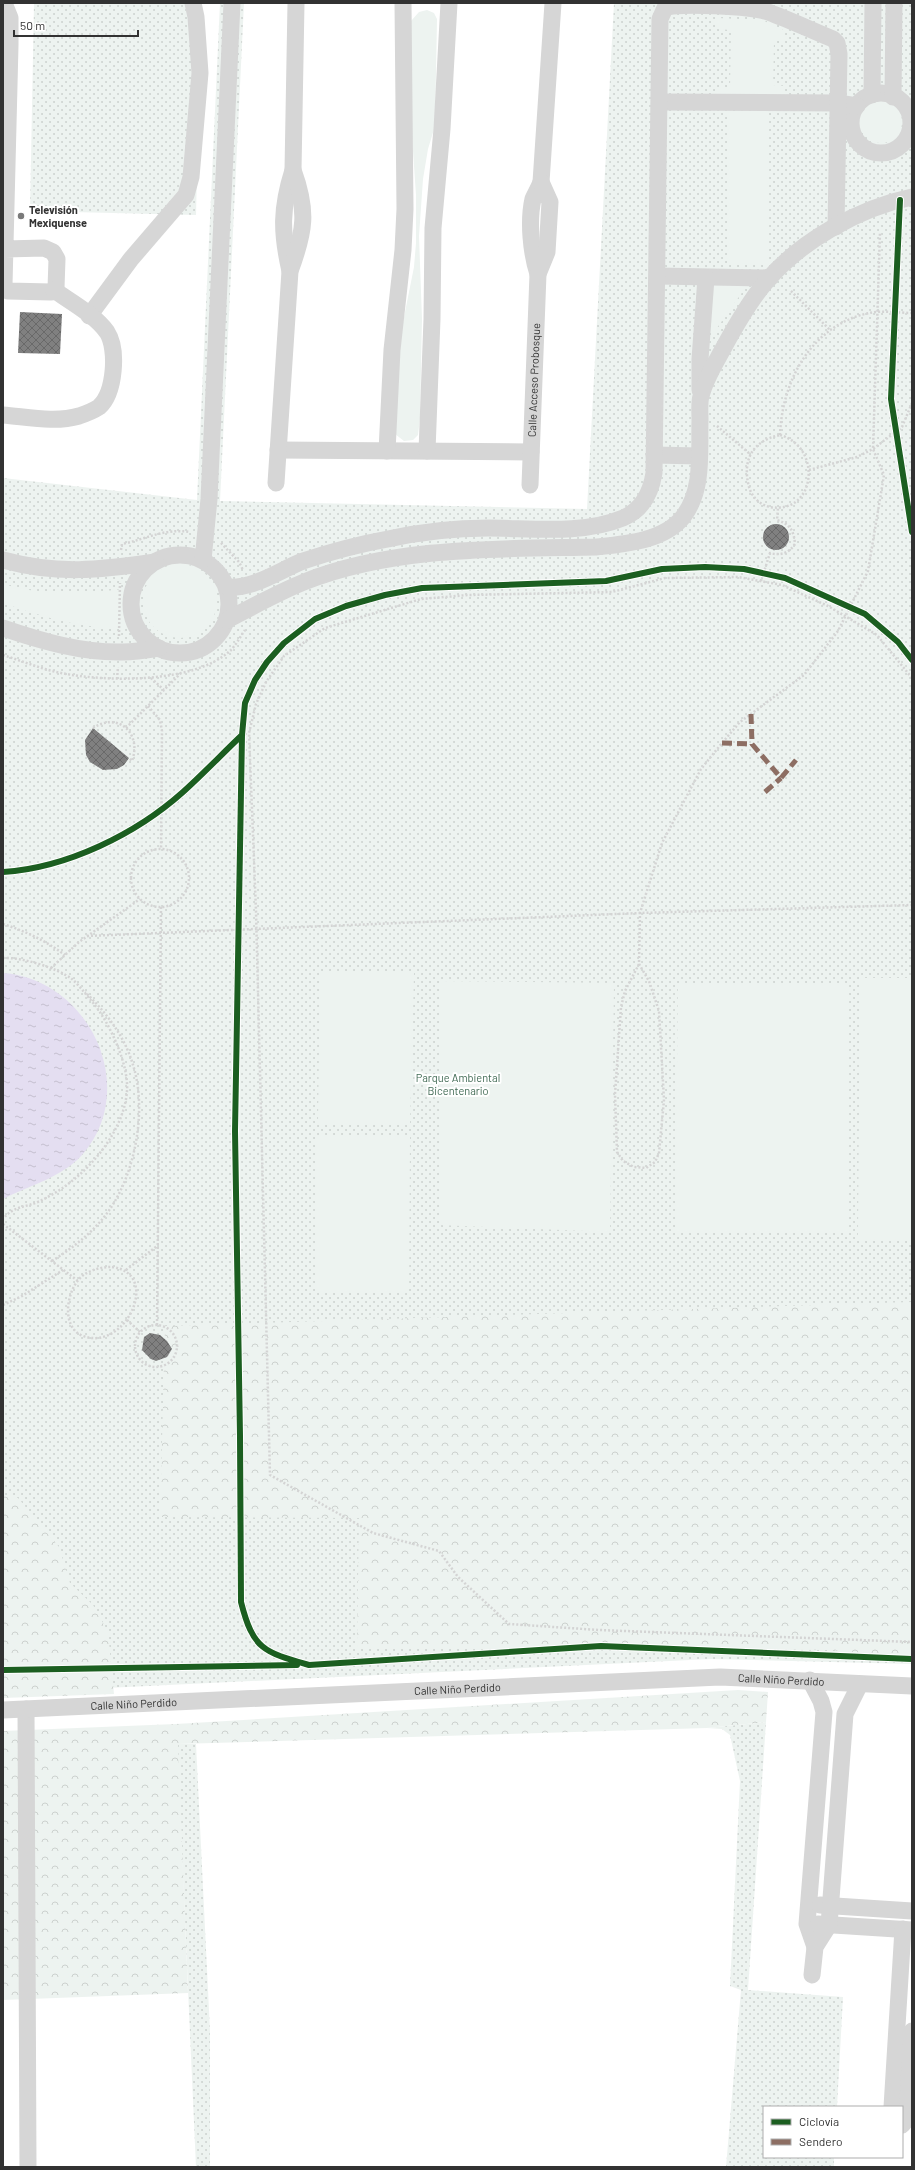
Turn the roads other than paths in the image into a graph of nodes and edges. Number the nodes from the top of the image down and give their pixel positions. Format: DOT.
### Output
graph roads {
  1 [pos="4,3"];
  2 [pos="193,3"];
  3 [pos="232,3"];
  4 [pos="296,3"];
  5 [pos="403,3"];
  6 [pos="449,3"];
  7 [pos="553,3"];
  8 [pos="873,3"];
  9 [pos="894,3"];
  10 [pos="872,95"];
  11 [pos="902,99"];
  12 [pos="660,102"];
  13 [pos="838,103"];
  14 [pos="857,106"];
  15 [pos="857,141"];
  16 [pos="908,142"];
  17 [pos="837,157"];
  18 [pos="912,197"];
  19 [pos="836,227"];
  20 [pos="5,249"];
  21 [pos="658,276"];
  22 [pos="706,278"];
  23 [pos="770,278"];
  24 [pos="54,290"];
  25 [pos="89,316"];
  26 [pos="700,405"];
  27 [pos="3,415"];
  28 [pos="278,450"];
  29 [pos="388,451"];
  30 [pos="428,451"];
  31 [pos="531,452"];
  32 [pos="654,454"];
  33 [pos="699,456"];
  34 [pos="276,483"];
  35 [pos="530,485"];
  36 [pos="3,560"];
  37 [pos="203,560"];
  38 [pos="155,562"];
  39 [pos="227,587"];
  40 [pos="227,620"];
  41 [pos="3,628"];
  42 [pos="159,648"];
  43 [pos="810,1680"];
  44 [pos="860,1684"];
  45 [pos="912,1686"];
  46 [pos="26,1709"];
  47 [pos="3,1710"];
  48 [pos="822,1733"];
  49 [pos="843,1734"];
  50 [pos="809,1904"];
  51 [pos="831,1906"];
  52 [pos="912,1911"];
  53 [pos="808,1924"];
  54 [pos="829,1925"];
  55 [pos="907,1929"];
  56 [pos="815,1947"];
  57 [pos="812,1975"];
  58 [pos="912,2031"];
  59 [pos="892,2106"];
  60 [pos="903,2123"];
  61 [pos="28,2167"];
  1 -- 20 [label="street"];
  2 -- 25 [label="street"];
  3 -- 37 [label="street"];
  4 -- 28 [label="street"];
  5 -- 29 [label="street"];
  6 -- 30 [label="street"];
  7 -- 31 [label="street, Calle Acceso Probosque"];
  8 -- 10 [label="street"];
  9 -- 11 [label="street"];
  10 -- 11 [label="street"];
  10 -- 14 [label="street"];
  11 -- 16 [label="street"];
  12 -- 13 [label="street"];
  12 -- 13 [label="street"];
  12 -- 21 [label="street"];
  13 -- 14 [label="street"];
  13 -- 17 [label="street"];
  14 -- 15 [label="street"];
  15 -- 16 [label="street"];
  15 -- 17 [label="street"];
  17 -- 19 [label="street"];
  18 -- 19 [label="street"];
  19 -- 23 [label="street"];
  20 -- 24 [label="street"];
  20 -- 24 [label="street"];
  21 -- 22 [label="street"];
  21 -- 32 [label="street"];
  22 -- 23 [label="street"];
  22 -- 26 [label="street"];
  23 -- 26 [label="street"];
  24 -- 25 [label="street"];
  25 -- 27 [label="street"];
  26 -- 33 [label="street"];
  28 -- 29 [label="street"];
  28 -- 34 [label="street"];
  29 -- 30 [label="street"];
  30 -- 31 [label="street"];
  31 -- 35 [label="street, Calle Acceso Probosque"];
  32 -- 33 [label="street"];
  32 -- 39 [label="street"];
  33 -- 40 [label="street"];
  36 -- 38 [label="street"];
  37 -- 38 [label="street"];
  37 -- 39 [label="street"];
  38 -- 42 [label="street"];
  39 -- 40 [label="street"];
  40 -- 42 [label="street"];
  41 -- 42 [label="street"];
  43 -- 44 [label="street, Calle Niño Perdido"];
  43 -- 46 [label="street, Calle Niño Perdido"];
  43 -- 48 [label="street"];
  44 -- 45 [label="street, Calle Niño Perdido"];
  44 -- 49 [label="street"];
  46 -- 47 [label="street, Calle Niño Perdido"];
  46 -- 61 [label="street"];
  48 -- 49 [label="street"];
  48 -- 50 [label="street"];
  49 -- 51 [label="street"];
  50 -- 51 [label="street"];
  50 -- 53 [label="street"];
  51 -- 52 [label="street"];
  51 -- 54 [label="street"];
  53 -- 54 [label="street"];
  53 -- 56 [label="street"];
  54 -- 55 [label="street"];
  54 -- 56 [label="street"];
  55 -- 59 [label="street"];
  56 -- 57 [label="street"];
  58 -- 60 [label="street"];
}
